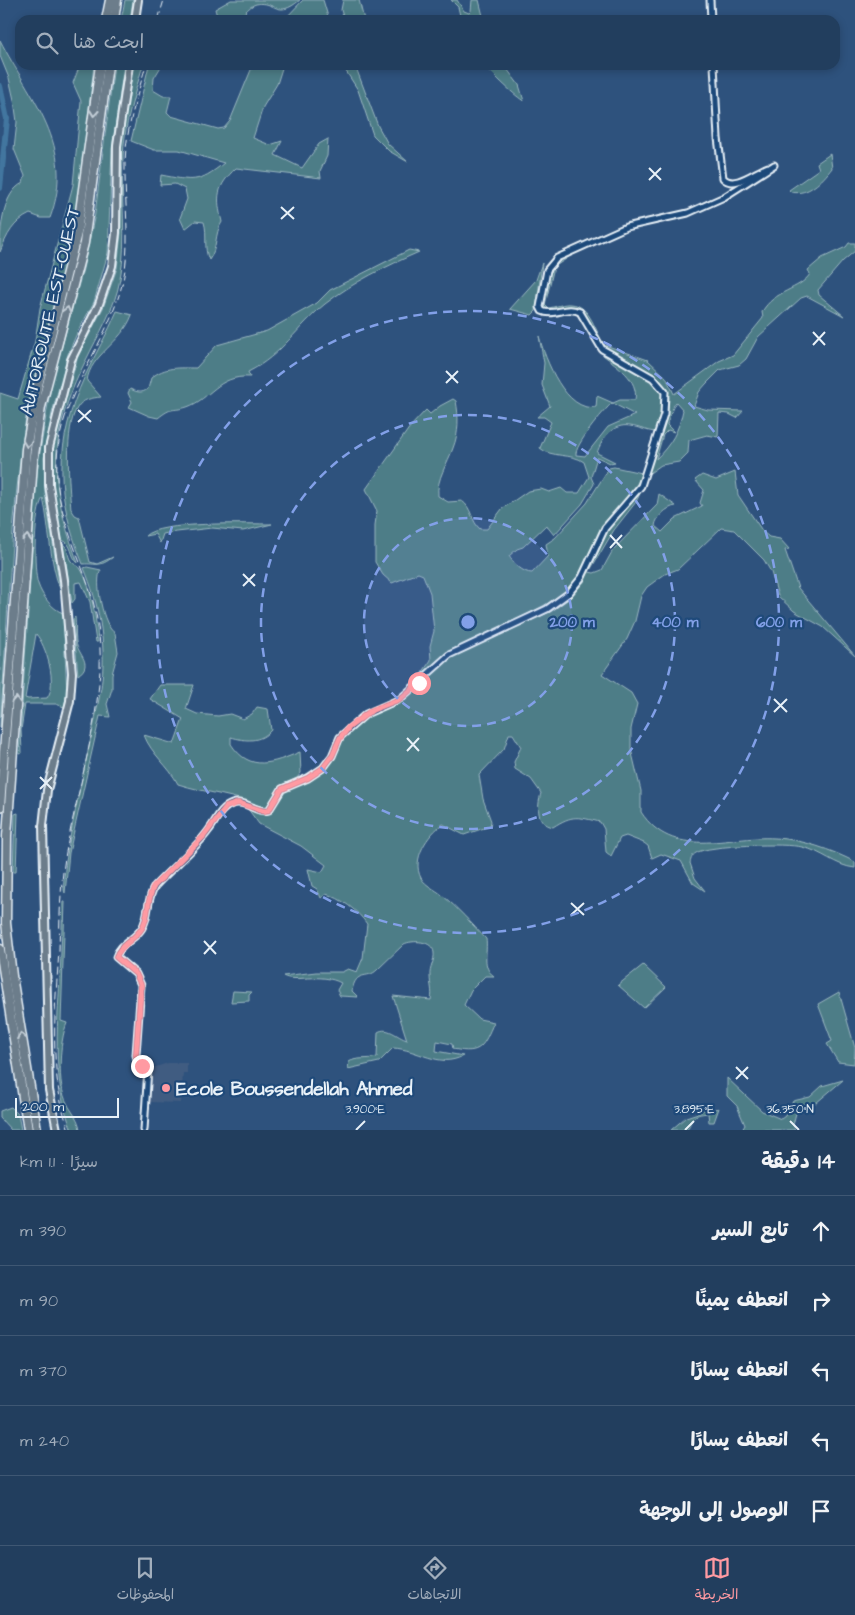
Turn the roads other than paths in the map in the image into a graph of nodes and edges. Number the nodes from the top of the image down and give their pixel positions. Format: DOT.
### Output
graph roads {
  1 [pos="110,0"];
  2 [pos="118,0"];
  3 [pos="138,0"];
  4 [pos="710,0"];
  5 [pos="107,15"];
  6 [pos="115,15"];
  7 [pos="136,15"];
  8 [pos="711,15"];
  9 [pos="99,70"];
  10 [pos="107,70"];
  11 [pos="128,70"];
  12 [pos="714,70"];
  13 [pos="0,807"];
  14 [pos="0,949"];
  15 [pos="28,1130"];
  16 [pos="37,1130"];
  17 [pos="57,1130"];
  18 [pos="144,1130"];
  1 -- 5 [label="highway"];
  2 -- 6 [label="highway"];
  3 -- 7 [label="main road"];
  4 -- 8 [label="street"];
  9 -- 13 [label="highway, AUTOROUTE EST-OUEST, one-way"];
  16 -- 10 [label="highway, AUTOROUTE EST-OUEST, one-way"];
  11 -- 17 [label="main road"];
  12 -- 18 [label="street"];
  14 -- 15 [label="highway"];
}
